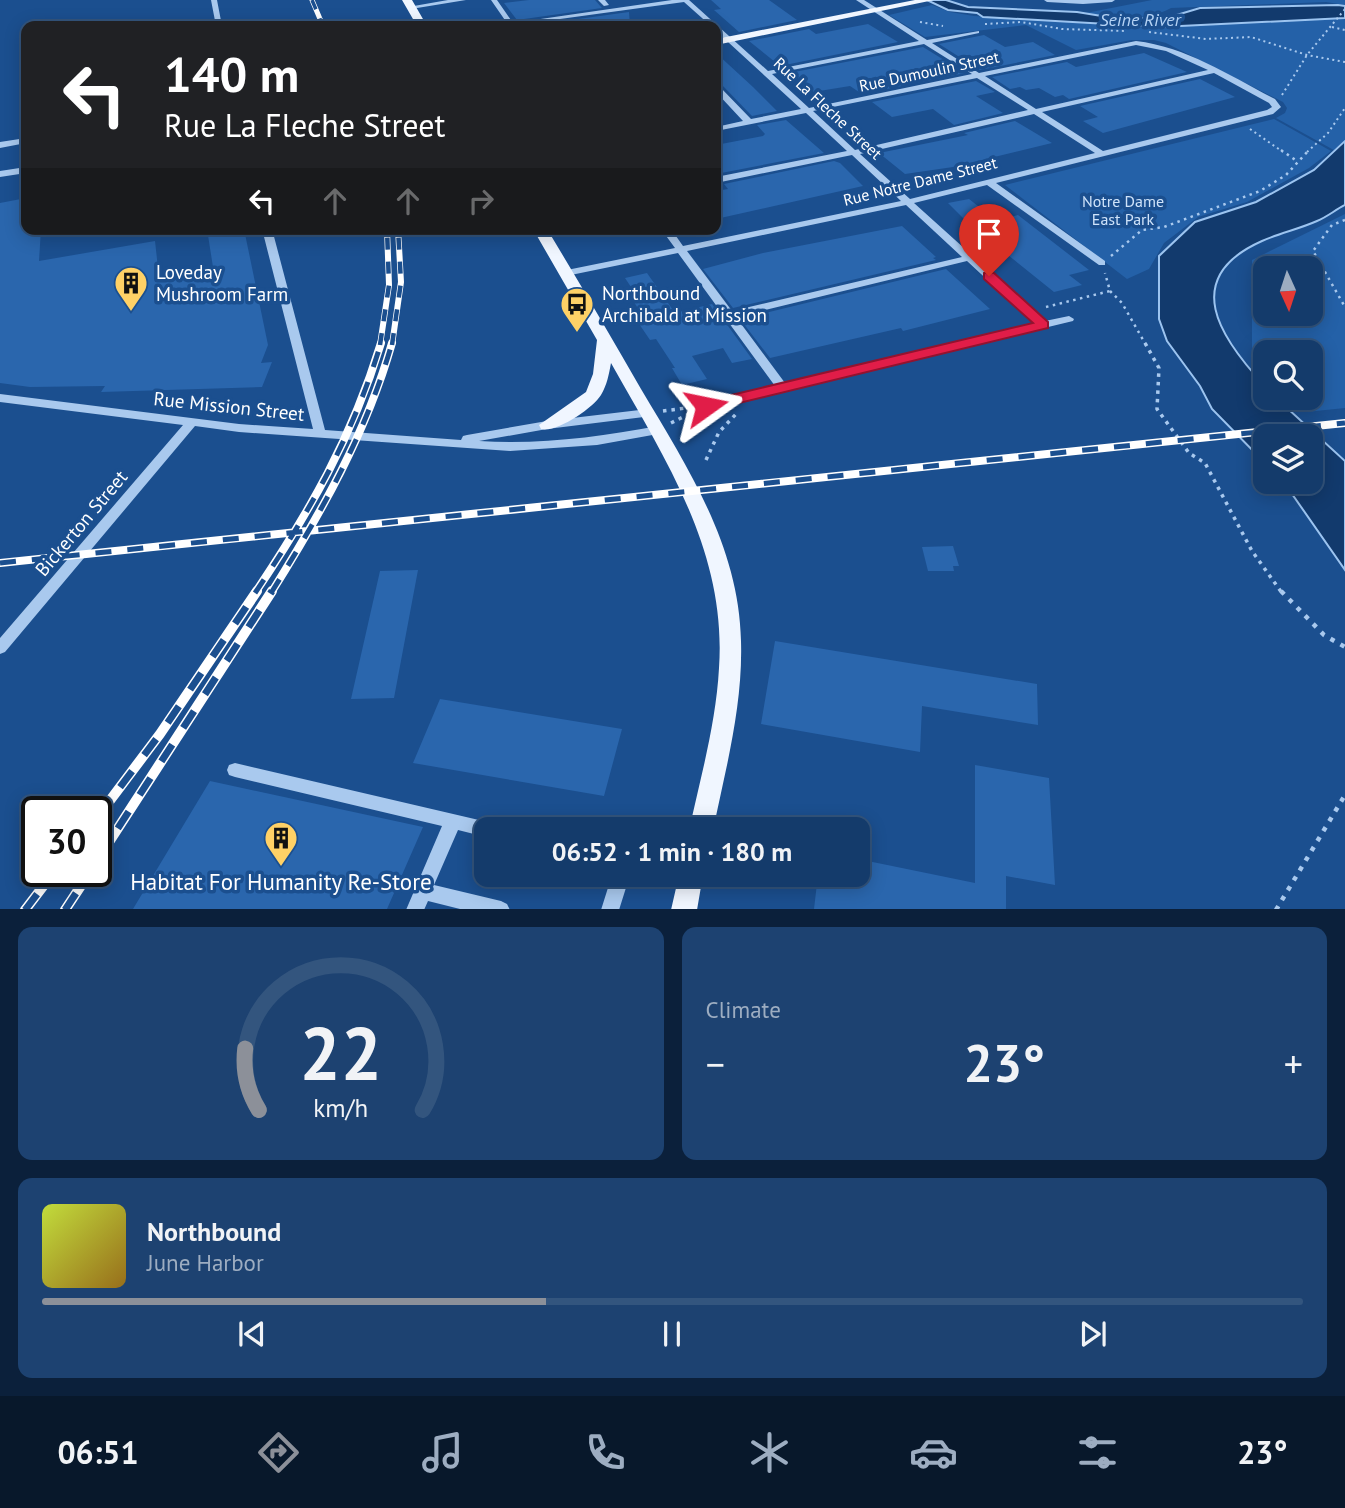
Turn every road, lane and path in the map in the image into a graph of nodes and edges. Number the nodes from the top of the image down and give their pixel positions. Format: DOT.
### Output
graph roads {
  1 [pos="214,0"];
  2 [pos="463,0"];
  3 [pos="494,0"];
  4 [pos="644,0"];
  5 [pos="685,0"];
  6 [pos="929,0"];
  7 [pos="1047,0"];
  8 [pos="1112,0"];
  9 [pos="621,1"];
  10 [pos="1084,1"];
  11 [pos="659,2"];
  12 [pos="895,2"];
  13 [pos="409,3"];
  14 [pos="606,5"];
  15 [pos="866,5"];
  16 [pos="1345,9"];
  17 [pos="914,20"];
  18 [pos="218,21"];
  19 [pos="419,21"];
  20 [pos="509,21"];
  21 [pos="535,21"];
  22 [pos="708,21"];
  23 [pos="984,24"];
  24 [pos="721,27"];
  25 [pos="951,27"];
  26 [pos="1332,27"];
  27 [pos="1345,30"];
  28 [pos="1131,31"];
  29 [pos="721,32"];
  30 [pos="977,32"];
  31 [pos="1145,32"];
  32 [pos="729,39"];
  33 [pos="721,41"];
  34 [pos="923,42"];
  35 [pos="1148,43"];
  36 [pos="1307,55"];
  37 [pos="1345,62"];
  38 [pos="1213,71"];
  39 [pos="767,73"];
  40 [pos="977,75"];
  41 [pos="721,94"];
  42 [pos="1274,104"];
  43 [pos="1345,108"];
  44 [pos="1034,111"];
  45 [pos="809,112"];
  46 [pos="1240,120"];
  47 [pos="750,123"];
  48 [pos="721,128"];
  49 [pos="21,142"];
  50 [pos="0,145"];
  51 [pos="852,152"];
  52 [pos="1101,153"];
  53 [pos="1297,161"];
  54 [pos="21,171"];
  55 [pos="0,174"];
  56 [pos="721,179"];
  57 [pos="988,181"];
  58 [pos="906,201"];
  59 [pos="1345,220"];
  60 [pos="269,235"];
  61 [pos="544,235"];
  62 [pos="670,235"];
  63 [pos="681,249"];
  64 [pos="969,258"];
  65 [pos="1102,263"];
  66 [pos="566,273"];
  67 [pos="1110,291"];
  68 [pos="1046,307"];
  69 [pos="1345,307"];
  70 [pos="729,314"];
  71 [pos="1069,318"];
  72 [pos="1043,325"];
  73 [pos="605,340"];
  74 [pos="783,388"];
  75 [pos="748,397"];
  76 [pos="0,398"];
  77 [pos="706,406"];
  78 [pos="191,422"];
  79 [pos="653,422"];
  80 [pos="547,425"];
  81 [pos="320,434"];
  82 [pos="456,442"];
  83 [pos="706,460"];
  84 [pos="1345,647"];
  85 [pos="0,648"];
  86 [pos="235,770"];
  87 [pos="1345,795"];
  88 [pos="704,817"];
  89 [pos="453,821"];
  90 [pos="474,826"];
  91 [pos="617,887"];
  92 [pos="687,887"];
  93 [pos="423,891"];
  94 [pos="415,909"];
  95 [pos="501,909"];
  96 [pos="610,909"];
  97 [pos="684,909"];
  98 [pos="1276,909"];
  1 -- 18 [label="street"];
  2 -- 13 [label="street"];
  3 -- 20 [label="street"];
  4 -- 9 [label="street"];
  5 -- 11 [label="street"];
  5 -- 22 [label="street, Rue La Fleche Street"];
  6 -- 12 [label="main road"];
  7 -- 10 [label="street"];
  8 -- 10 [label="street"];
  9 -- 14 [label="street"];
  11 -- 14 [label="street"];
  12 -- 15 [label="main road"];
  13 -- 19 [label="main road"];
  14 -- 21 [label="street"];
  15 -- 24 [label="main road"];
  15 -- 32 [label="main road"];
  15 -- 34 [label="street"];
  16 -- 26 [label="path"];
  17 -- 25 [label="path"];
  23 -- 28 [label="path"];
  26 -- 27 [label="path"];
  26 -- 36 [label="path"];
  29 -- 32 [label="street, Rue La Fleche Street"];
  30 -- 34 [label="street"];
  31 -- 36 [label="path"];
  32 -- 33 [label="main road"];
  32 -- 39 [label="street, Rue La Fleche Street"];
  34 -- 39 [label="street"];
  34 -- 40 [label="street"];
  35 -- 38 [label="street"];
  35 -- 40 [label="street, Rue Dumoulin Street"];
  36 -- 37 [label="path"];
  36 -- 42 [label="path"];
  38 -- 42 [label="street"];
  38 -- 44 [label="street"];
  39 -- 45 [label="street, Rue La Fleche Street"];
  40 -- 44 [label="street"];
  40 -- 45 [label="street, Rue Dumoulin Street"];
  41 -- 47 [label="street"];
  42 -- 46 [label="street, Rue Notre Dame Street"];
  43 -- 53 [label="path"];
  44 -- 51 [label="street"];
  44 -- 52 [label="street"];
  45 -- 47 [label="street, Rue Dumoulin Street"];
  45 -- 51 [label="street, Rue La Fleche Street"];
  46 -- 52 [label="street, Rue Notre Dame Street"];
  46 -- 53 [label="path"];
  47 -- 48 [label="street, Rue Dumoulin Street"];
  49 -- 50 [label="street"];
  51 -- 56 [label="street"];
  51 -- 58 [label="street, Rue La Fleche Street"];
  52 -- 57 [label="street, Rue Notre Dame Street"];
  53 -- 65 [label="path"];
  54 -- 55 [label="street"];
  57 -- 58 [label="street, Rue Notre Dame Street"];
  57 -- 65 [label="street"];
  58 -- 63 [label="street, Rue Notre Dame Street"];
  58 -- 64 [label="street, Rue La Fleche Street"];
  59 -- 69 [label="path"];
  60 -- 81 [label="street"];
  61 -- 66 [label="main road"];
  62 -- 63 [label="street"];
  63 -- 66 [label="street, Rue Notre Dame Street"];
  63 -- 70 [label="street"];
  64 -- 70 [label="street"];
  64 -- 72 [label="street, Rue La Fleche Street"];
  65 -- 67 [label="path"];
  66 -- 73 [label="main road"];
  67 -- 68 [label="path"];
  67 -- 84 [label="path"];
  70 -- 74 [label="street"];
  71 -- 72 [label="street"];
  72 -- 74 [label="street"];
  73 -- 79 [label="main road"];
  73 -- 80 [label="main road"];
  74 -- 75 [label="street"];
  75 -- 77 [label="street"];
  75 -- 83 [label="path"];
  76 -- 78 [label="street, Rue Mission Street"];
  77 -- 79 [label="path"];
  77 -- 79 [label="path"];
  78 -- 81 [label="street, Rue Mission Street"];
  78 -- 85 [label="street, Bickerton Street"];
  79 -- 80 [label="street, Rue Mission Street"];
  79 -- 82 [label="street, Rue Mission Street"];
  79 -- 88 [label="main road"];
  80 -- 82 [label="street, Rue Mission Street"];
  81 -- 82 [label="street, Rue Mission Street"];
  86 -- 89 [label="street"];
  87 -- 98 [label="path"];
  89 -- 90 [label="street"];
  89 -- 93 [label="street"];
  91 -- 96 [label="street"];
  92 -- 97 [label="main road"];
  93 -- 94 [label="street"];
  93 -- 95 [label="street"];
}
